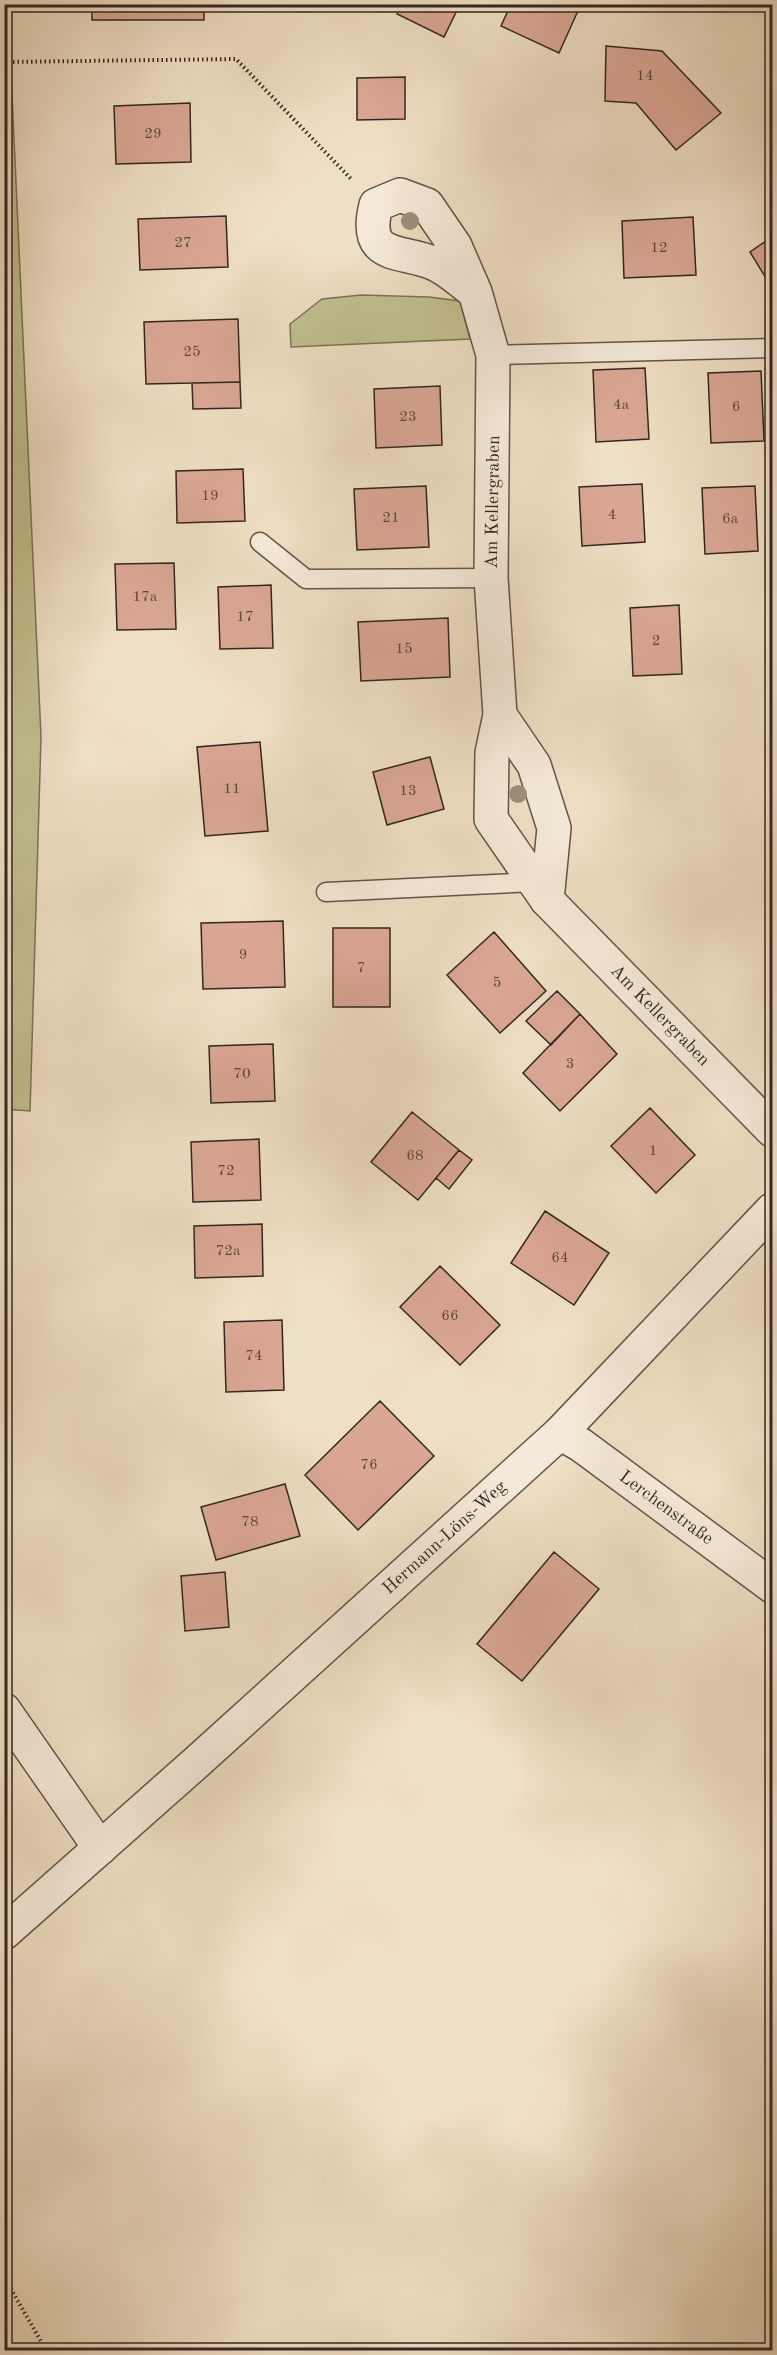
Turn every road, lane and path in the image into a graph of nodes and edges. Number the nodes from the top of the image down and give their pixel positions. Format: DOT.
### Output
graph roads {
  1 [pos="4,63"];
  2 [pos="376,205"];
  3 [pos="475,292"];
  4 [pos="772,348"];
  5 [pos="494,355"];
  6 [pos="260,542"];
  7 [pos="492,578"];
  8 [pos="500,715"];
  9 [pos="541,891"];
  10 [pos="326,892"];
  11 [pos="772,1130"];
  12 [pos="772,1210"];
  13 [pos="560,1433"];
  14 [pos="772,1586"];
  15 [pos="4,1710"];
  16 [pos="100,1848"];
  17 [pos="4,1933"];
  18 [pos="4,2277"];
  19 [pos="46,2350"];
  1 -- 2 [label="path"];
  2 -- 3 [label="street"];
  2 -- 3 [label="street, Am Kellergraben"];
  3 -- 5 [label="street, Am Kellergraben"];
  4 -- 5 [label="lane"];
  5 -- 7 [label="street, Am Kellergraben"];
  6 -- 7 [label="lane"];
  7 -- 8 [label="street, Am Kellergraben"];
  8 -- 9 [label="street"];
  8 -- 9 [label="street, Am Kellergraben"];
  9 -- 10 [label="lane"];
  9 -- 11 [label="street, Am Kellergraben"];
  12 -- 13 [label="street, Hermann-Löns-Weg"];
  13 -- 14 [label="street, Lerchenstraße"];
  13 -- 16 [label="street, Hermann-Löns-Weg"];
  15 -- 16 [label="street"];
  16 -- 17 [label="street, Hermann-Löns-Weg"];
  18 -- 19 [label="path"];
}
